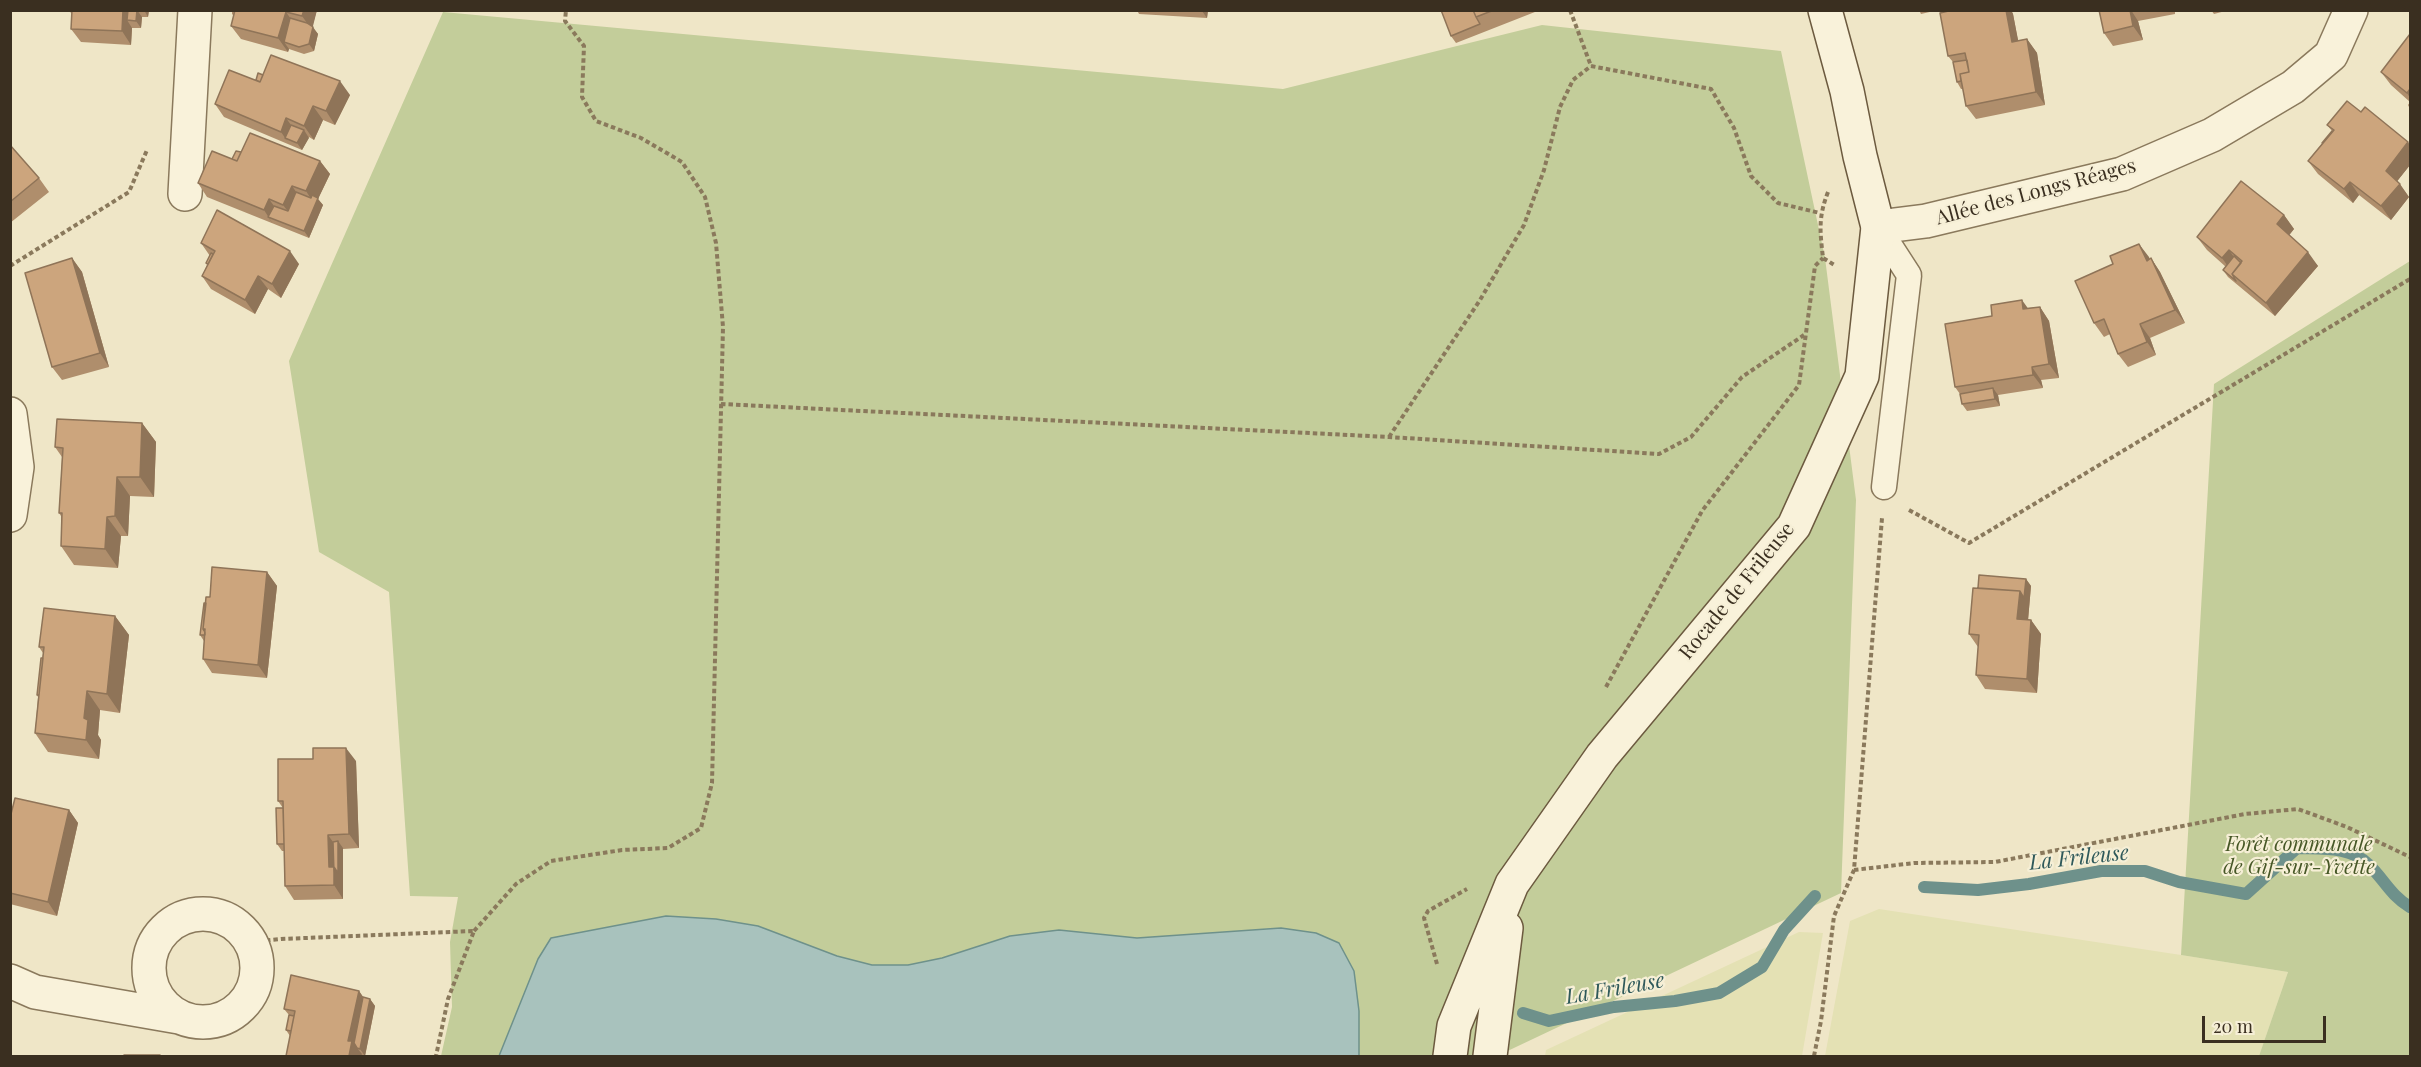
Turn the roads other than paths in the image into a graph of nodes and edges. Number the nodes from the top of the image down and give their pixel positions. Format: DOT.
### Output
graph roads {
  1 [pos="195,10"];
  2 [pos="1825,10"];
  3 [pos="2351,10"];
  4 [pos="185,194"];
  5 [pos="1878,227"];
  6 [pos="10,414"];
  7 [pos="1884,487"];
  8 [pos="10,515"];
  9 [pos="1512,884"];
  10 [pos="10,981"];
  11 [pos="179,1017"];
  12 [pos="1450,1056"];
  13 [pos="1490,1056"];
  1 -- 4 [label="street"];
  2 -- 5 [label="street, Rocade de Frileuse"];
  3 -- 5 [label="street, Allée des Longs Réages"];
  5 -- 7 [label="lane"];
  5 -- 9 [label="street, Rocade de Frileuse"];
  6 -- 8 [label="street"];
  9 -- 12 [label="street, Rocade de Frileuse"];
  9 -- 13 [label="street, Rocade de Frileuse"];
  10 -- 11 [label="street"];
  11 -- 11 [label="street"];
}
